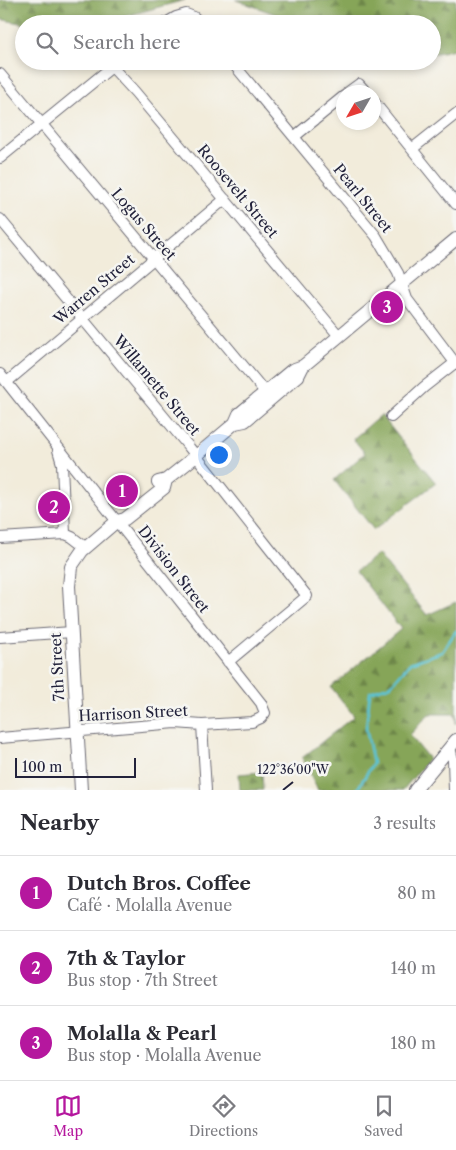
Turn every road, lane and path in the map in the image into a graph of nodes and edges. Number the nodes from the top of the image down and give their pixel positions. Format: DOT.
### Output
graph roads {
  1 [pos="108,70"];
  2 [pos="119,70"];
  3 [pos="239,70"];
  4 [pos="0,74"];
  5 [pos="336,102"];
  6 [pos="381,111"];
  7 [pos="456,114"];
  8 [pos="41,124"];
  9 [pos="294,136"];
  10 [pos="412,150"];
  11 [pos="0,158"];
  12 [pos="225,199"];
  13 [pos="456,204"];
  14 [pos="0,219"];
  15 [pos="456,239"];
  16 [pos="153,259"];
  17 [pos="402,284"];
  18 [pos="83,319"];
  19 [pos="339,336"];
  20 [pos="456,363"];
  21 [pos="303,366"];
  22 [pos="0,374"];
  23 [pos="7,382"];
  24 [pos="265,392"];
  25 [pos="391,417"];
  26 [pos="234,423"];
  27 [pos="55,444"];
  28 [pos="196,456"];
  29 [pos="117,521"];
  30 [pos="65,534"];
  31 [pos="0,538"];
  32 [pos="85,547"];
  33 [pos="72,632"];
  34 [pos="0,637"];
  35 [pos="228,662"];
  36 [pos="265,713"];
  37 [pos="202,725"];
  38 [pos="78,732"];
  39 [pos="0,738"];
  40 [pos="453,744"];
  41 [pos="81,790"];
  42 [pos="206,790"];
  43 [pos="415,790"];
  44 [pos="454,790"];
  1 -- 8 [label="street"];
  2 -- 12 [label="street, Roosevelt Street"];
  3 -- 9 [label="street, Pearl Street"];
  4 -- 8 [label="street, Logus Street"];
  5 -- 9 [label="street"];
  6 -- 10 [label="street"];
  7 -- 10 [label="street"];
  8 -- 11 [label="street"];
  8 -- 16 [label="street, Logus Street"];
  9 -- 17 [label="street, Pearl Street"];
  10 -- 13 [label="street"];
  12 -- 16 [label="street, Warren Street"];
  12 -- 19 [label="street, Roosevelt Street"];
  14 -- 18 [label="street, Willamette Street"];
  15 -- 17 [label="main road"];
  16 -- 18 [label="street, Warren Street"];
  16 -- 24 [label="street, Logus Street"];
  17 -- 19 [label="main road"];
  17 -- 20 [label="street, Pearl Street"];
  18 -- 23 [label="street, Warren Street"];
  18 -- 28 [label="street, Willamette Street"];
  19 -- 21 [label="main road"];
  20 -- 25 [label="street"];
  21 -- 24 [label="main road"];
  21 -- 26 [label="main road"];
  22 -- 23 [label="street, Division Street"];
  23 -- 27 [label="street, Division Street"];
  24 -- 26 [label="main road"];
  26 -- 28 [label="main road, 7th Street"];
  27 -- 29 [label="street, Division Street"];
  27 -- 30 [label="street"];
  28 -- 29 [label="main road, 7th Street"];
  28 -- 35 [label="street, Willamette Street"];
  29 -- 32 [label="main road, 7th Street"];
  29 -- 35 [label="street, Division Street"];
  30 -- 31 [label="street"];
  30 -- 32 [label="street"];
  32 -- 33 [label="main road, 7th Street"];
  33 -- 34 [label="street"];
  33 -- 38 [label="main road, 7th Street"];
  35 -- 36 [label="street, Division Street"];
  36 -- 37 [label="street, Harrison Street"];
  37 -- 38 [label="street, Harrison Street"];
  37 -- 42 [label="street"];
  38 -- 39 [label="street, Harrison Street"];
  38 -- 41 [label="main road, 7th Street"];
  40 -- 43 [label="main road"];
  40 -- 44 [label="street"];
}
